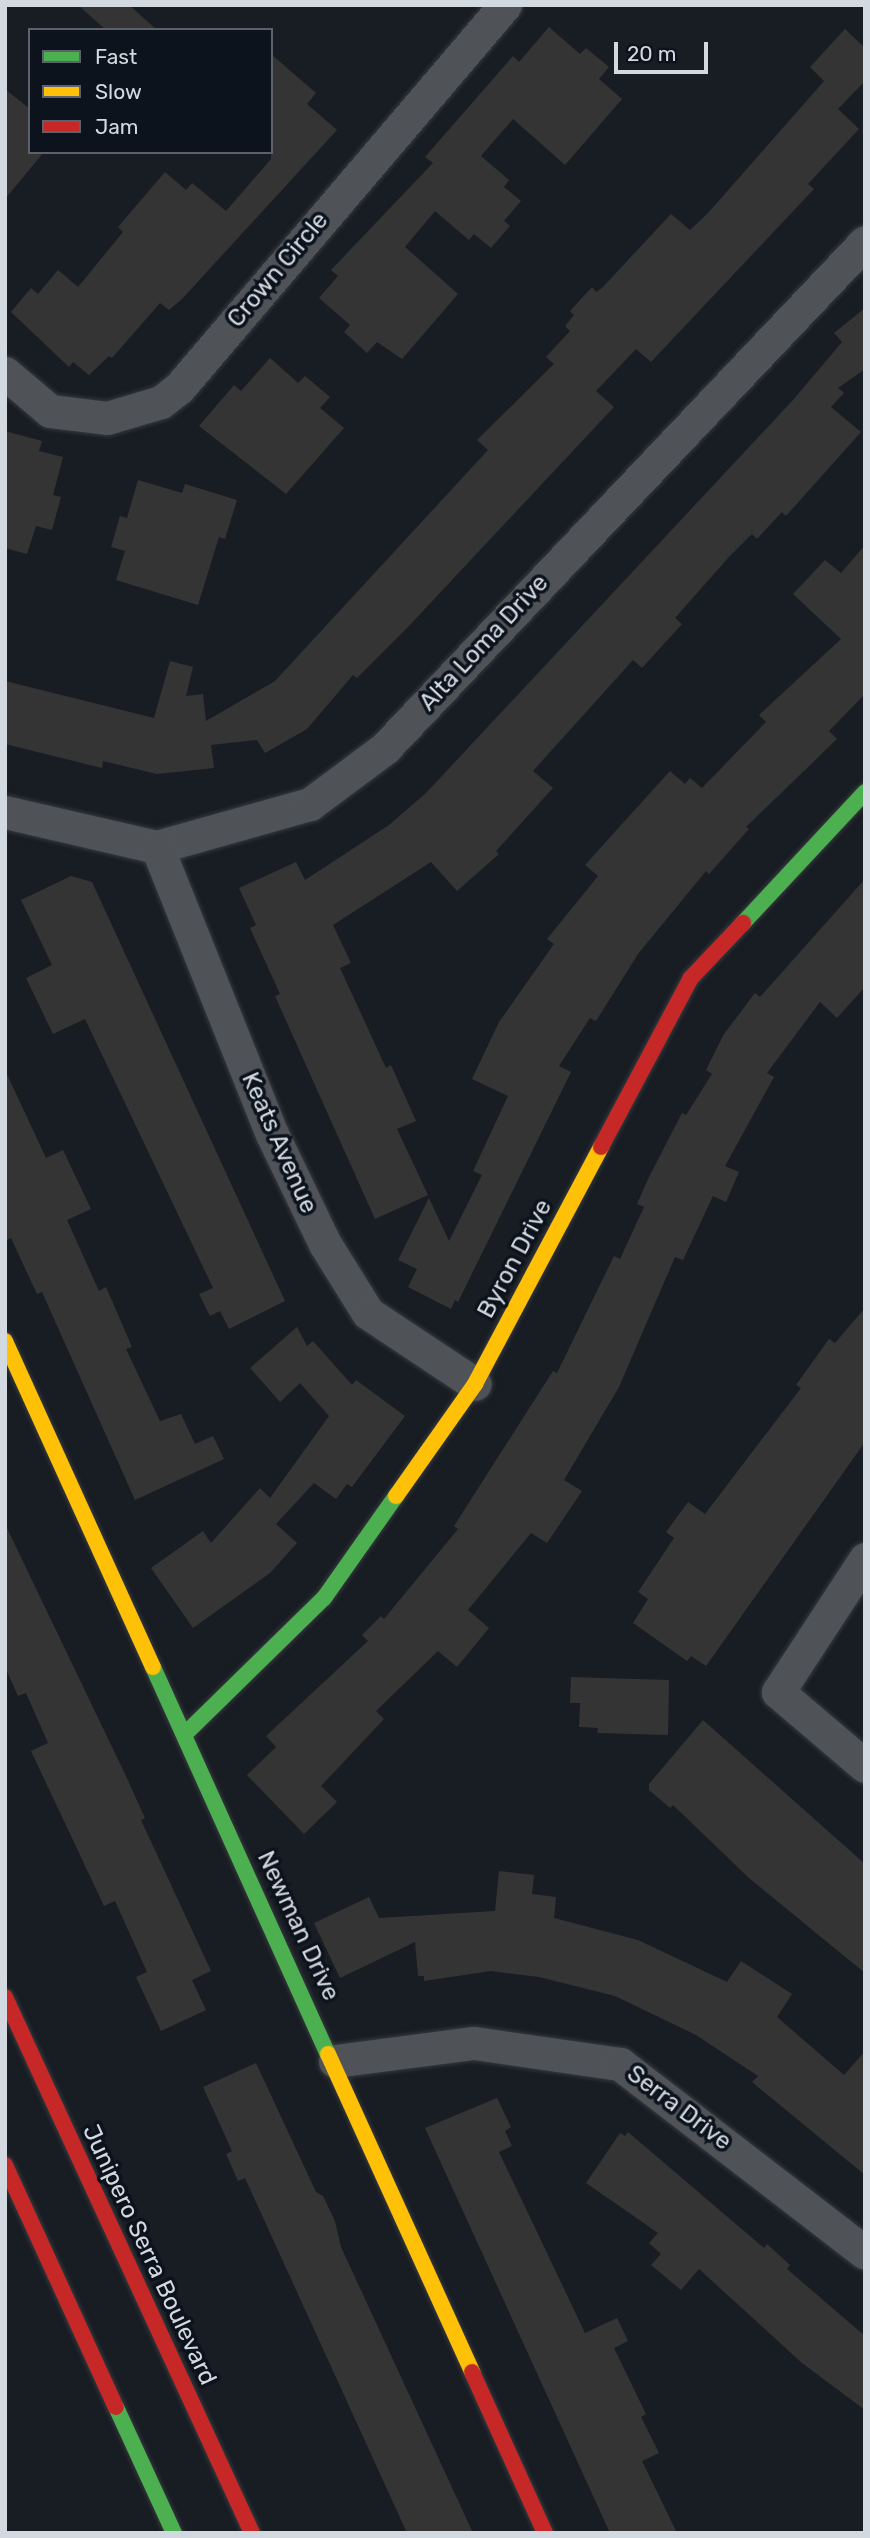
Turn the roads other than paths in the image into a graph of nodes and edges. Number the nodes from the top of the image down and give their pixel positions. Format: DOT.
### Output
graph roads {
  1 [pos="505,5"];
  2 [pos="865,242"];
  3 [pos="5,373"];
  4 [pos="865,792"];
  5 [pos="5,812"];
  6 [pos="157,847"];
  7 [pos="5,1340"];
  8 [pos="474,1384"];
  9 [pos="865,1559"];
  10 [pos="185,1734"];
  11 [pos="865,1766"];
  12 [pos="5,1997"];
  13 [pos="335,2061"];
  14 [pos="5,2165"];
  15 [pos="865,2253"];
  16 [pos="174,2533"];
  17 [pos="252,2533"];
  18 [pos="545,2533"];
  1 -- 3 [label="street, Crown Circle"];
  2 -- 6 [label="street, Alta Loma Drive"];
  4 -- 8 [label="street, Byron Drive"];
  5 -- 6 [label="street, Alta Loma Drive"];
  6 -- 8 [label="street, Keats Avenue"];
  7 -- 10 [label="street, Newman Drive"];
  8 -- 10 [label="street, Byron Drive"];
  9 -- 11 [label="street"];
  10 -- 13 [label="street, Newman Drive"];
  12 -- 17 [label="street, Junipero Serra Boulevard"];
  13 -- 15 [label="street, Serra Drive"];
  13 -- 18 [label="street, Newman Drive"];
  14 -- 16 [label="street"];
}
